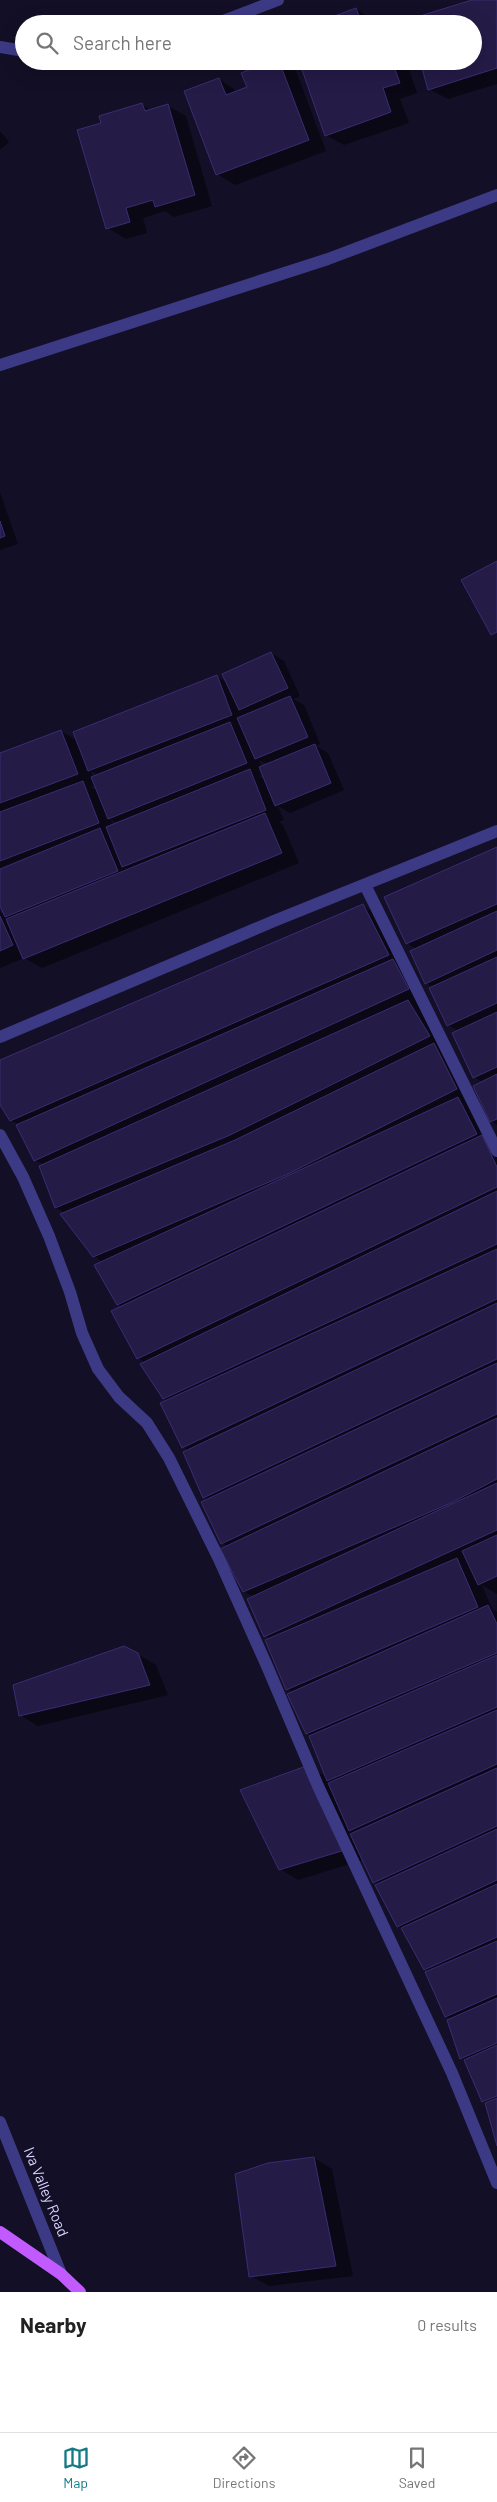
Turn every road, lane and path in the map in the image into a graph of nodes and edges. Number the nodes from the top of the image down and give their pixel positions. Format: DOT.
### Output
graph roads {
  1 [pos="278,0"];
  2 [pos="239,15"];
  3 [pos="0,47"];
  4 [pos="15,50"];
  5 [pos="497,195"];
  6 [pos="0,365"];
  7 [pos="497,831"];
  8 [pos="365,884"];
  9 [pos="0,1037"];
  10 [pos="0,1135"];
  11 [pos="497,1151"];
  12 [pos="0,2122"];
  13 [pos="497,2183"];
  14 [pos="0,2232"];
  15 [pos="62,2274"];
  16 [pos="80,2292"];
  1 -- 2 [label="street"];
  3 -- 4 [label="street"];
  5 -- 6 [label="street"];
  7 -- 8 [label="street"];
  8 -- 9 [label="street"];
  8 -- 11 [label="street"];
  10 -- 13 [label="street"];
  12 -- 15 [label="street, Iva Valley Road"];
  14 -- 15 [label="main road"];
  15 -- 16 [label="main road"];
}
